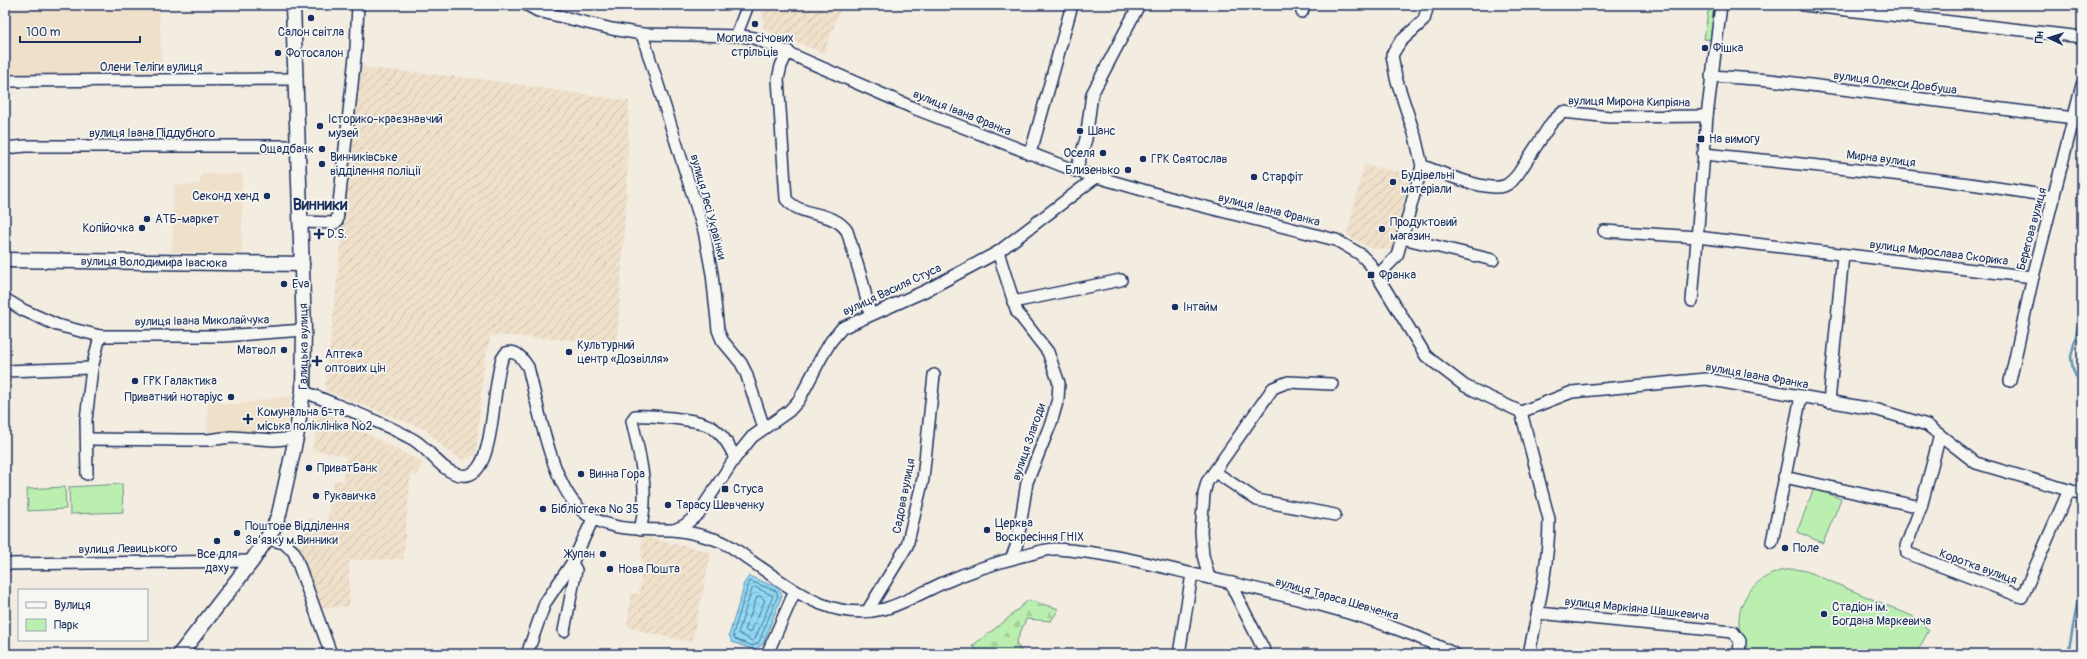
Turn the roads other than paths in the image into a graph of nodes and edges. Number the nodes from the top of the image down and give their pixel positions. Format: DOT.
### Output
graph roads {
  1 [pos="294,5"];
  2 [pos="358,5"];
  3 [pos="526,5"];
  4 [pos="748,5"];
  5 [pos="1072,5"];
  6 [pos="1139,5"];
  7 [pos="1428,5"];
  8 [pos="1722,5"];
  9 [pos="1803,5"];
  10 [pos="642,34"];
  11 [pos="736,36"];
  12 [pos="2082,37"];
  13 [pos="788,52"];
  14 [pos="1711,76"];
  15 [pos="297,79"];
  16 [pos="5,80"];
  17 [pos="2082,85"];
  18 [pos="1707,116"];
  19 [pos="2074,118"];
  20 [pos="299,146"];
  21 [pos="5,148"];
  22 [pos="1029,154"];
  23 [pos="1703,154"];
  24 [pos="1422,166"];
  25 [pos="1076,172"];
  26 [pos="1095,178"];
  27 [pos="2054,197"];
  28 [pos="301,222"];
  29 [pos="1604,231"];
  30 [pos="1697,237"];
  31 [pos="1402,238"];
  32 [pos="998,252"];
  33 [pos="1843,255"];
  34 [pos="5,260"];
  35 [pos="1493,260"];
  36 [pos="302,264"];
  37 [pos="1377,276"];
  38 [pos="2033,277"];
  39 [pos="1121,280"];
  40 [pos="5,300"];
  41 [pos="1692,301"];
  42 [pos="1013,302"];
  43 [pos="870,314"];
  44 [pos="304,330"];
  45 [pos="100,336"];
  46 [pos="92,368"];
  47 [pos="5,371"];
  48 [pos="934,375"];
  49 [pos="2010,381"];
  50 [pos="1332,384"];
  51 [pos="303,391"];
  52 [pos="1801,396"];
  53 [pos="1829,402"];
  54 [pos="1521,412"];
  55 [pos="764,428"];
  56 [pos="1940,435"];
  57 [pos="296,438"];
  58 [pos="87,439"];
  59 [pos="735,458"];
  60 [pos="1215,472"];
  61 [pos="87,474"];
  62 [pos="1784,476"];
  63 [pos="2069,490"];
  64 [pos="2082,494"];
  65 [pos="1921,507"];
  66 [pos="1335,515"];
  67 [pos="593,519"];
  68 [pos="640,530"];
  69 [pos="674,530"];
  70 [pos="268,539"];
  71 [pos="1772,542"];
  72 [pos="1011,559"];
  73 [pos="252,561"];
  74 [pos="572,563"];
  75 [pos="5,564"];
  76 [pos="1192,574"];
  77 [pos="1209,578"];
  78 [pos="1232,583"];
  79 [pos="795,591"];
  80 [pos="868,610"];
  81 [pos="1538,613"];
  82 [pos="564,631"];
  83 [pos="180,654"];
  84 [pos="331,654"];
  85 [pos="527,654"];
  86 [pos="767,654"];
  87 [pos="1179,654"];
  88 [pos="1266,654"];
  89 [pos="1455,654"];
  90 [pos="1529,654"];
  91 [pos="1739,654"];
  1 -- 15 [label="main road, Галицька вулиця"];
  2 -- 28 [label="street"];
  3 -- 10 [label="street, вулиця Івана Франка"];
  4 -- 11 [label="street"];
  5 -- 22 [label="street"];
  6 -- 25 [label="street"];
  7 -- 24 [label="street"];
  8 -- 14 [label="street"];
  9 -- 12 [label="street"];
  10 -- 11 [label="street, вулиця Івана Франка"];
  10 -- 55 [label="street, вулиця Лесі Українки"];
  11 -- 13 [label="street, вулиця Івана Франка"];
  13 -- 22 [label="street, вулиця Івана Франка"];
  13 -- 43 [label="street"];
  14 -- 18 [label="street"];
  14 -- 19 [label="street, вулиця Олекси Довбуша"];
  15 -- 16 [label="street, Олени Теліги вулиця"];
  15 -- 20 [label="main road, Галицька вулиця"];
  17 -- 19 [label="street, Берегова вулиця"];
  18 -- 23 [label="street"];
  18 -- 24 [label="street, вулиця Мирона Кипріяна"];
  19 -- 27 [label="street, Берегова вулиця"];
  20 -- 21 [label="street, вулиця Івана Піддубного"];
  20 -- 28 [label="main road, Галицька вулиця"];
  22 -- 25 [label="street, вулиця Івана Франка"];
  23 -- 27 [label="street, Мирна вулиця"];
  23 -- 30 [label="street"];
  24 -- 31 [label="street"];
  25 -- 26 [label="street, вулиця Івана Франка"];
  26 -- 32 [label="street, вулиця Василя Стуса"];
  26 -- 37 [label="street, вулиця Івана Франка"];
  27 -- 38 [label="street, Берегова вулиця"];
  28 -- 36 [label="main road, Галицька вулиця"];
  29 -- 30 [label="street, вулиця Мирослава Скорика"];
  30 -- 33 [label="street, вулиця Мирослава Скорика"];
  30 -- 41 [label="street"];
  31 -- 35 [label="street"];
  31 -- 37 [label="street"];
  32 -- 42 [label="street, вулиця Злагоди"];
  32 -- 43 [label="street, вулиця Василя Стуса"];
  33 -- 38 [label="street, вулиця Мирослава Скорика"];
  33 -- 53 [label="street"];
  34 -- 36 [label="main road, вулиця Володимира Івасюка"];
  36 -- 44 [label="main road, Галицька вулиця"];
  37 -- 54 [label="street, вулиця Івана Франка"];
  38 -- 49 [label="street, Берегова вулиця"];
  39 -- 42 [label="street"];
  40 -- 45 [label="street, вулиця Івана Миколайчука"];
  42 -- 72 [label="street, вулиця Злагоди"];
  43 -- 55 [label="street, вулиця Василя Стуса"];
  44 -- 45 [label="street, вулиця Івана Миколайчука"];
  44 -- 51 [label="main road, Галицька вулиця"];
  45 -- 46 [label="street"];
  46 -- 47 [label="street"];
  46 -- 58 [label="street"];
  48 -- 80 [label="street, Садова вулиця"];
  50 -- 60 [label="street"];
  51 -- 57 [label="main road, Галицька вулиця"];
  51 -- 67 [label="street, вулиця Тараса Шевченка"];
  52 -- 53 [label="street, вулиця Івана Франка"];
  52 -- 54 [label="street, вулиця Івана Франка"];
  52 -- 62 [label="street"];
  53 -- 56 [label="street, вулиця Івана Франка"];
  54 -- 81 [label="street"];
  55 -- 59 [label="street, вулиця Василя Стуса"];
  56 -- 63 [label="street, вулиця Івана Франка"];
  56 -- 65 [label="street"];
  57 -- 58 [label="street"];
  57 -- 70 [label="main road, Галицька вулиця"];
  58 -- 61 [label="street"];
  59 -- 68 [label="street"];
  59 -- 69 [label="street, вулиця Василя Стуса"];
  60 -- 66 [label="street"];
  60 -- 77 [label="street"];
  62 -- 65 [label="street"];
  62 -- 71 [label="street"];
  63 -- 64 [label="street, вулиця Івана Франка"];
  63 -- 65 [label="street, Коротка вулиця"];
  67 -- 68 [label="street, вулиця Тараса Шевченка"];
  67 -- 74 [label="street"];
  68 -- 69 [label="street, вулиця Тараса Шевченка"];
  69 -- 79 [label="street, вулиця Тараса Шевченка"];
  70 -- 73 [label="main road, Галицька вулиця"];
  70 -- 84 [label="street"];
  72 -- 76 [label="street, вулиця Тараса Шевченка"];
  72 -- 80 [label="street, вулиця Тараса Шевченка"];
  73 -- 75 [label="street, вулиця Левицького"];
  73 -- 83 [label="main road, Галицька вулиця"];
  74 -- 82 [label="street"];
  74 -- 85 [label="street"];
  76 -- 77 [label="street, вулиця Тараса Шевченка"];
  76 -- 87 [label="street"];
  77 -- 78 [label="street, вулиця Тараса Шевченка"];
  78 -- 88 [label="street"];
  78 -- 89 [label="street, вулиця Тараса Шевченка"];
  79 -- 80 [label="street, вулиця Тараса Шевченка"];
  79 -- 86 [label="street"];
  81 -- 90 [label="street"];
  81 -- 91 [label="street, вулиця Маркіяна Шашкевича"];
}
